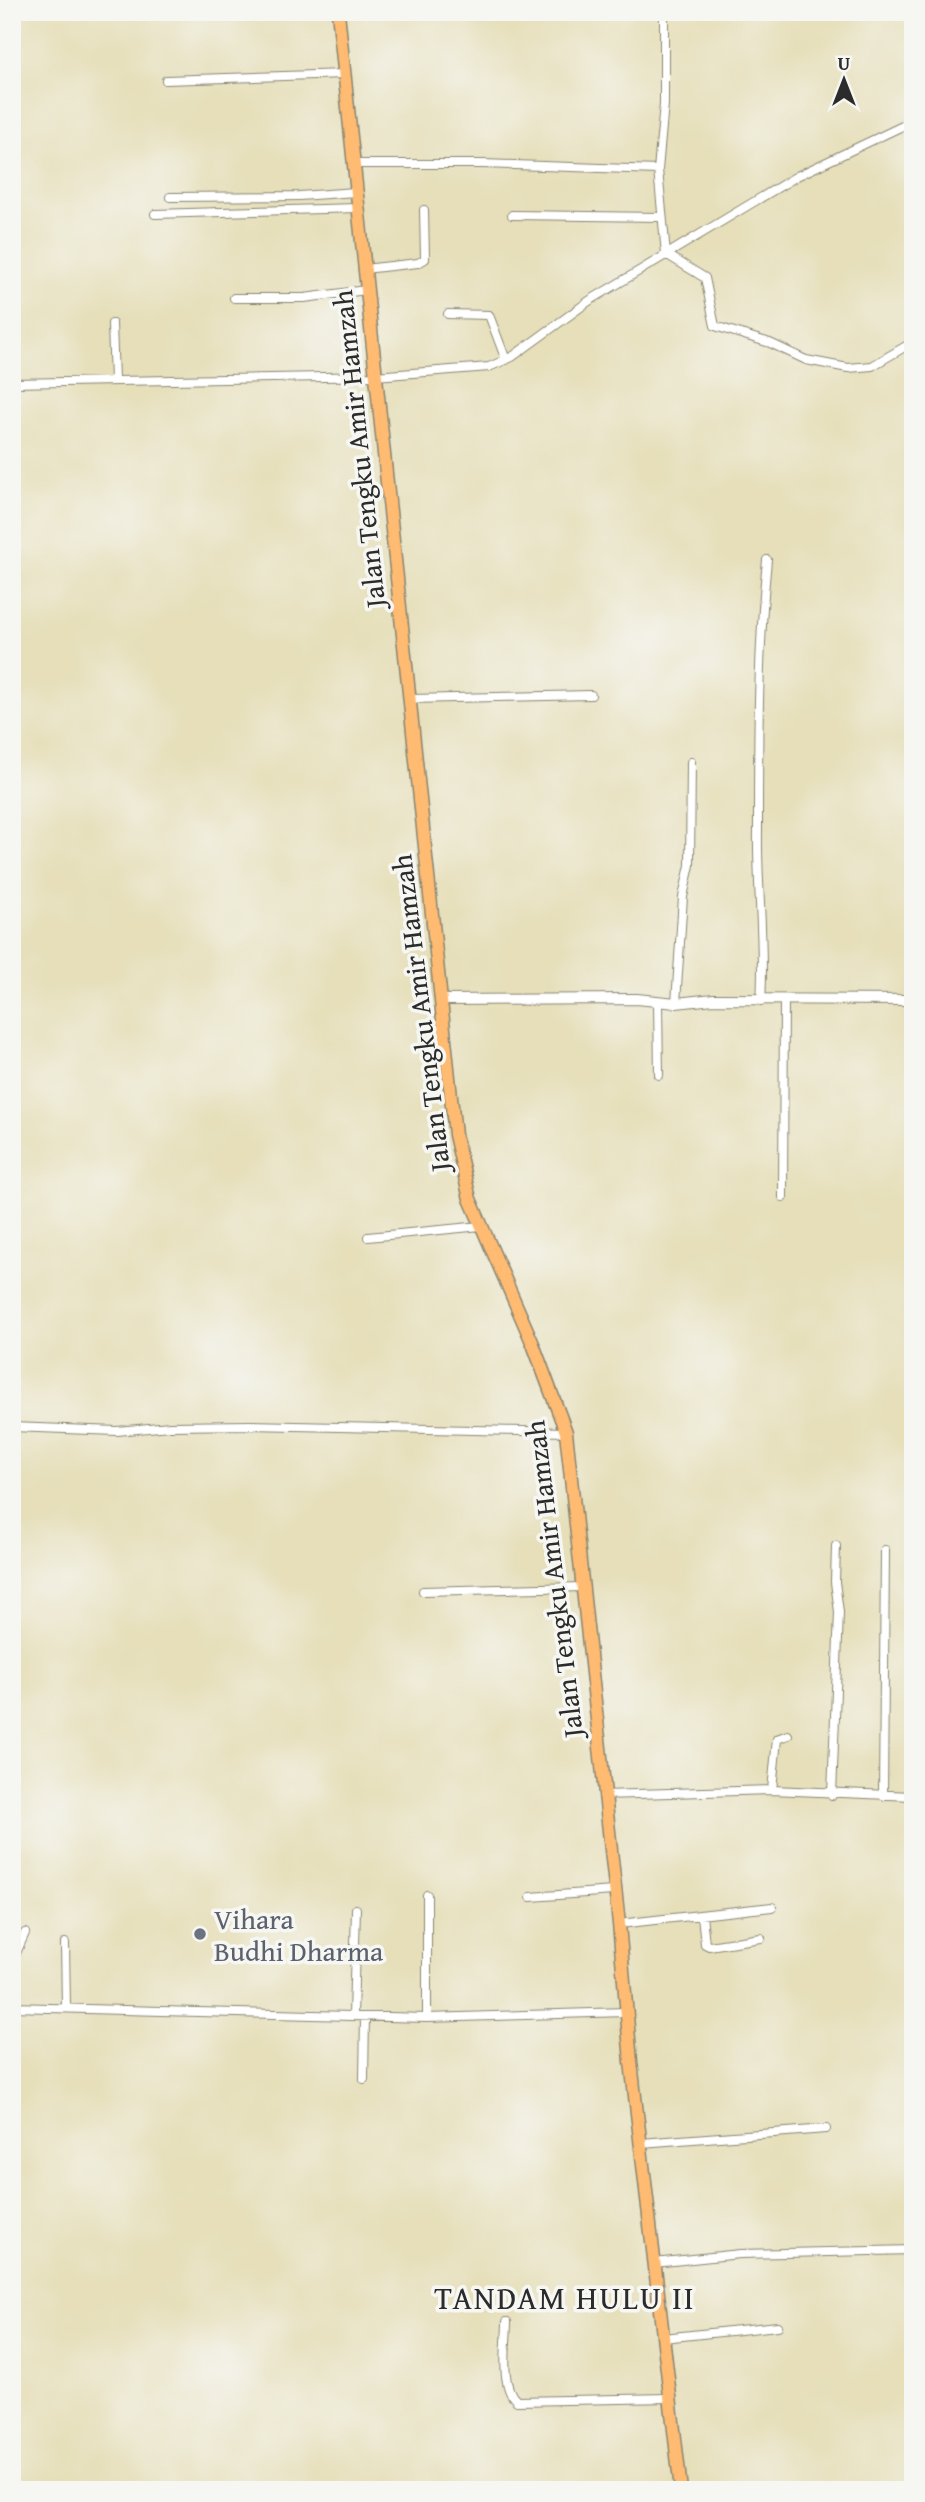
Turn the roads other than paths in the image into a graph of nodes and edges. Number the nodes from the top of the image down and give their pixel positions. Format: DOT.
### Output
graph roads {
  1 [pos="338,12"];
  2 [pos="664,12"];
  3 [pos="345,75"];
  4 [pos="166,80"];
  5 [pos="913,121"];
  6 [pos="353,164"];
  7 [pos="658,170"];
  8 [pos="356,192"];
  9 [pos="170,197"];
  10 [pos="357,208"];
  11 [pos="424,210"];
  12 [pos="155,214"];
  13 [pos="512,215"];
  14 [pos="661,217"];
  15 [pos="666,254"];
  16 [pos="364,269"];
  17 [pos="366,290"];
  18 [pos="234,298"];
  19 [pos="448,314"];
  20 [pos="112,324"];
  21 [pos="913,342"];
  22 [pos="509,359"];
  23 [pos="375,376"];
  24 [pos="114,380"];
  25 [pos="12,383"];
  26 [pos="767,560"];
  27 [pos="592,695"];
  28 [pos="411,699"];
  29 [pos="691,762"];
  30 [pos="784,999"];
  31 [pos="442,1000"];
  32 [pos="913,1000"];
  33 [pos="761,1001"];
  34 [pos="658,1002"];
  35 [pos="676,1003"];
  36 [pos="659,1075"];
  37 [pos="783,1197"];
  38 [pos="481,1226"];
  39 [pos="368,1237"];
  40 [pos="12,1427"];
  41 [pos="566,1432"];
  42 [pos="836,1546"];
  43 [pos="886,1550"];
  44 [pos="583,1587"];
  45 [pos="423,1591"];
  46 [pos="788,1735"];
  47 [pos="772,1790"];
  48 [pos="603,1795"];
  49 [pos="832,1795"];
  50 [pos="883,1796"];
  51 [pos="913,1796"];
  52 [pos="613,1891"];
  53 [pos="428,1895"];
  54 [pos="531,1896"];
  55 [pos="772,1907"];
  56 [pos="356,1909"];
  57 [pos="702,1915"];
  58 [pos="619,1924"];
  59 [pos="25,1933"];
  60 [pos="761,1938"];
  61 [pos="65,1943"];
  62 [pos="12,1962"];
  63 [pos="12,2007"];
  64 [pos="66,2008"];
  65 [pos="626,2012"];
  66 [pos="353,2016"];
  67 [pos="365,2017"];
  68 [pos="427,2018"];
  69 [pos="364,2079"];
  70 [pos="826,2129"];
  71 [pos="641,2143"];
  72 [pos="913,2250"];
  73 [pos="654,2263"];
  74 [pos="507,2322"];
  75 [pos="778,2326"];
  76 [pos="663,2337"];
  77 [pos="670,2398"];
  78 [pos="681,2490"];
  1 -- 3 [label="highway, Jalan Tengku Amir Hamzah"];
  2 -- 7 [label="street"];
  3 -- 4 [label="street"];
  3 -- 6 [label="highway, Jalan Tengku Amir Hamzah"];
  5 -- 15 [label="street"];
  6 -- 7 [label="street"];
  6 -- 8 [label="highway, Jalan Tengku Amir Hamzah"];
  7 -- 14 [label="street"];
  8 -- 9 [label="street"];
  8 -- 10 [label="highway, Jalan Tengku Amir Hamzah"];
  10 -- 12 [label="street"];
  10 -- 16 [label="highway, Jalan Tengku Amir Hamzah"];
  11 -- 16 [label="street"];
  13 -- 14 [label="street"];
  14 -- 15 [label="street"];
  15 -- 21 [label="street"];
  15 -- 22 [label="street"];
  16 -- 17 [label="highway, Jalan Tengku Amir Hamzah"];
  17 -- 18 [label="street"];
  17 -- 23 [label="highway, Jalan Tengku Amir Hamzah"];
  19 -- 22 [label="street"];
  20 -- 24 [label="street"];
  22 -- 23 [label="street"];
  23 -- 24 [label="street"];
  23 -- 28 [label="highway, Jalan Tengku Amir Hamzah"];
  24 -- 25 [label="street"];
  26 -- 33 [label="street"];
  27 -- 28 [label="street"];
  28 -- 31 [label="highway, Jalan Tengku Amir Hamzah"];
  29 -- 35 [label="street"];
  30 -- 32 [label="street"];
  30 -- 33 [label="street"];
  30 -- 37 [label="street"];
  31 -- 34 [label="street"];
  31 -- 38 [label="highway, Jalan Tengku Amir Hamzah"];
  33 -- 35 [label="street"];
  34 -- 35 [label="street"];
  34 -- 36 [label="street"];
  38 -- 39 [label="street"];
  38 -- 41 [label="highway, Jalan Tengku Amir Hamzah"];
  40 -- 41 [label="street"];
  41 -- 44 [label="highway, Jalan Tengku Amir Hamzah"];
  42 -- 49 [label="street"];
  43 -- 50 [label="street"];
  44 -- 45 [label="street"];
  44 -- 48 [label="highway, Jalan Tengku Amir Hamzah"];
  46 -- 47 [label="street"];
  47 -- 48 [label="street"];
  47 -- 49 [label="street"];
  48 -- 52 [label="highway, Jalan Tengku Amir Hamzah"];
  49 -- 50 [label="street"];
  50 -- 51 [label="street"];
  52 -- 54 [label="street"];
  52 -- 58 [label="highway, Jalan Tengku Amir Hamzah"];
  53 -- 68 [label="street"];
  55 -- 57 [label="street"];
  56 -- 66 [label="street"];
  57 -- 58 [label="street"];
  57 -- 60 [label="street"];
  58 -- 65 [label="highway, Jalan Tengku Amir Hamzah"];
  59 -- 62 [label="street"];
  61 -- 64 [label="street"];
  63 -- 64 [label="street"];
  64 -- 66 [label="street"];
  65 -- 68 [label="street"];
  65 -- 71 [label="highway, Jalan Tengku Amir Hamzah"];
  66 -- 67 [label="street"];
  67 -- 68 [label="street"];
  67 -- 69 [label="street"];
  70 -- 71 [label="street"];
  71 -- 73 [label="highway, Jalan Tengku Amir Hamzah"];
  72 -- 73 [label="street"];
  73 -- 76 [label="highway, Jalan Tengku Amir Hamzah"];
  74 -- 77 [label="street"];
  75 -- 76 [label="street"];
  76 -- 77 [label="highway, Jalan Tengku Amir Hamzah"];
  77 -- 78 [label="highway, Jalan Tengku Amir Hamzah"];
}
